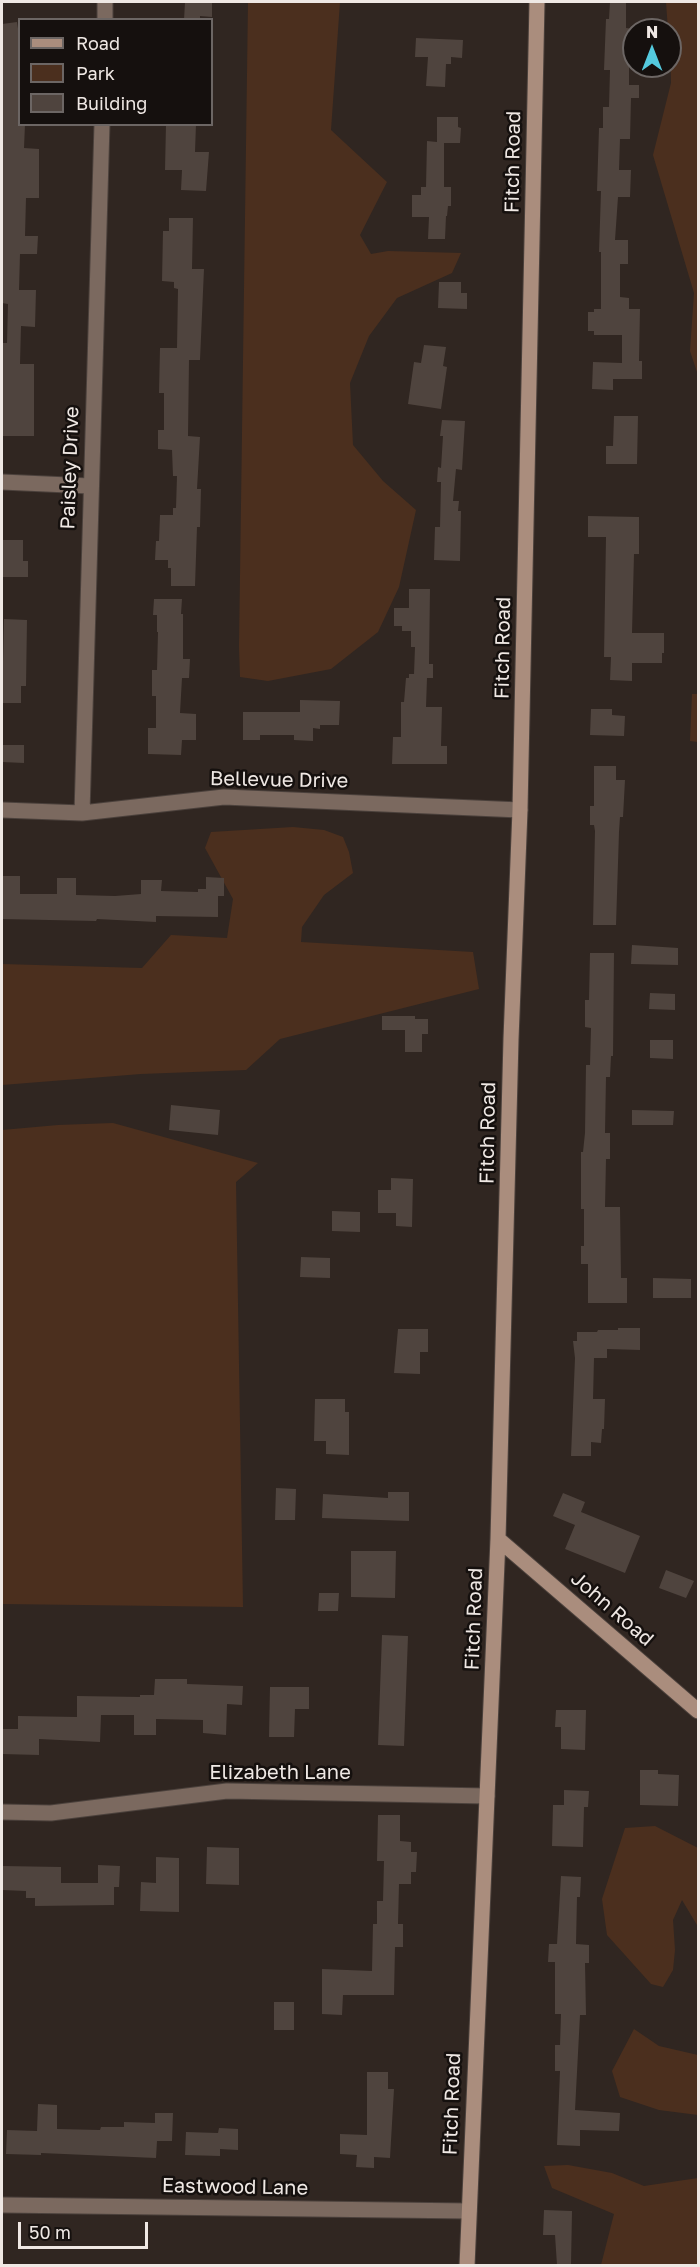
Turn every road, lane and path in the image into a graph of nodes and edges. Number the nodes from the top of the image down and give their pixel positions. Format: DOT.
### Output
graph roads {
  1 [pos="105,2"];
  2 [pos="537,2"];
  3 [pos="105,18"];
  4 [pos="102,126"];
  5 [pos="2,482"];
  6 [pos="90,486"];
  7 [pos="2,810"];
  8 [pos="520,810"];
  9 [pos="82,813"];
  10 [pos="498,1539"];
  11 [pos="699,1711"];
  12 [pos="487,1796"];
  13 [pos="2,1812"];
  14 [pos="2,2205"];
  15 [pos="469,2211"];
  16 [pos="467,2265"];
  1 -- 3 [label="street"];
  2 -- 8 [label="street, Fitch Road"];
  4 -- 6 [label="street, Paisley Drive"];
  5 -- 6 [label="street"];
  6 -- 9 [label="street, Paisley Drive"];
  7 -- 9 [label="street, Bellevue Drive"];
  8 -- 9 [label="street, Bellevue Drive"];
  8 -- 10 [label="street, Fitch Road"];
  10 -- 11 [label="street, John Road"];
  10 -- 12 [label="street, Fitch Road"];
  12 -- 13 [label="street, Elizabeth Lane"];
  12 -- 15 [label="street, Fitch Road"];
  14 -- 15 [label="street, Eastwood Lane"];
  15 -- 16 [label="street, Fitch Road"];
}
